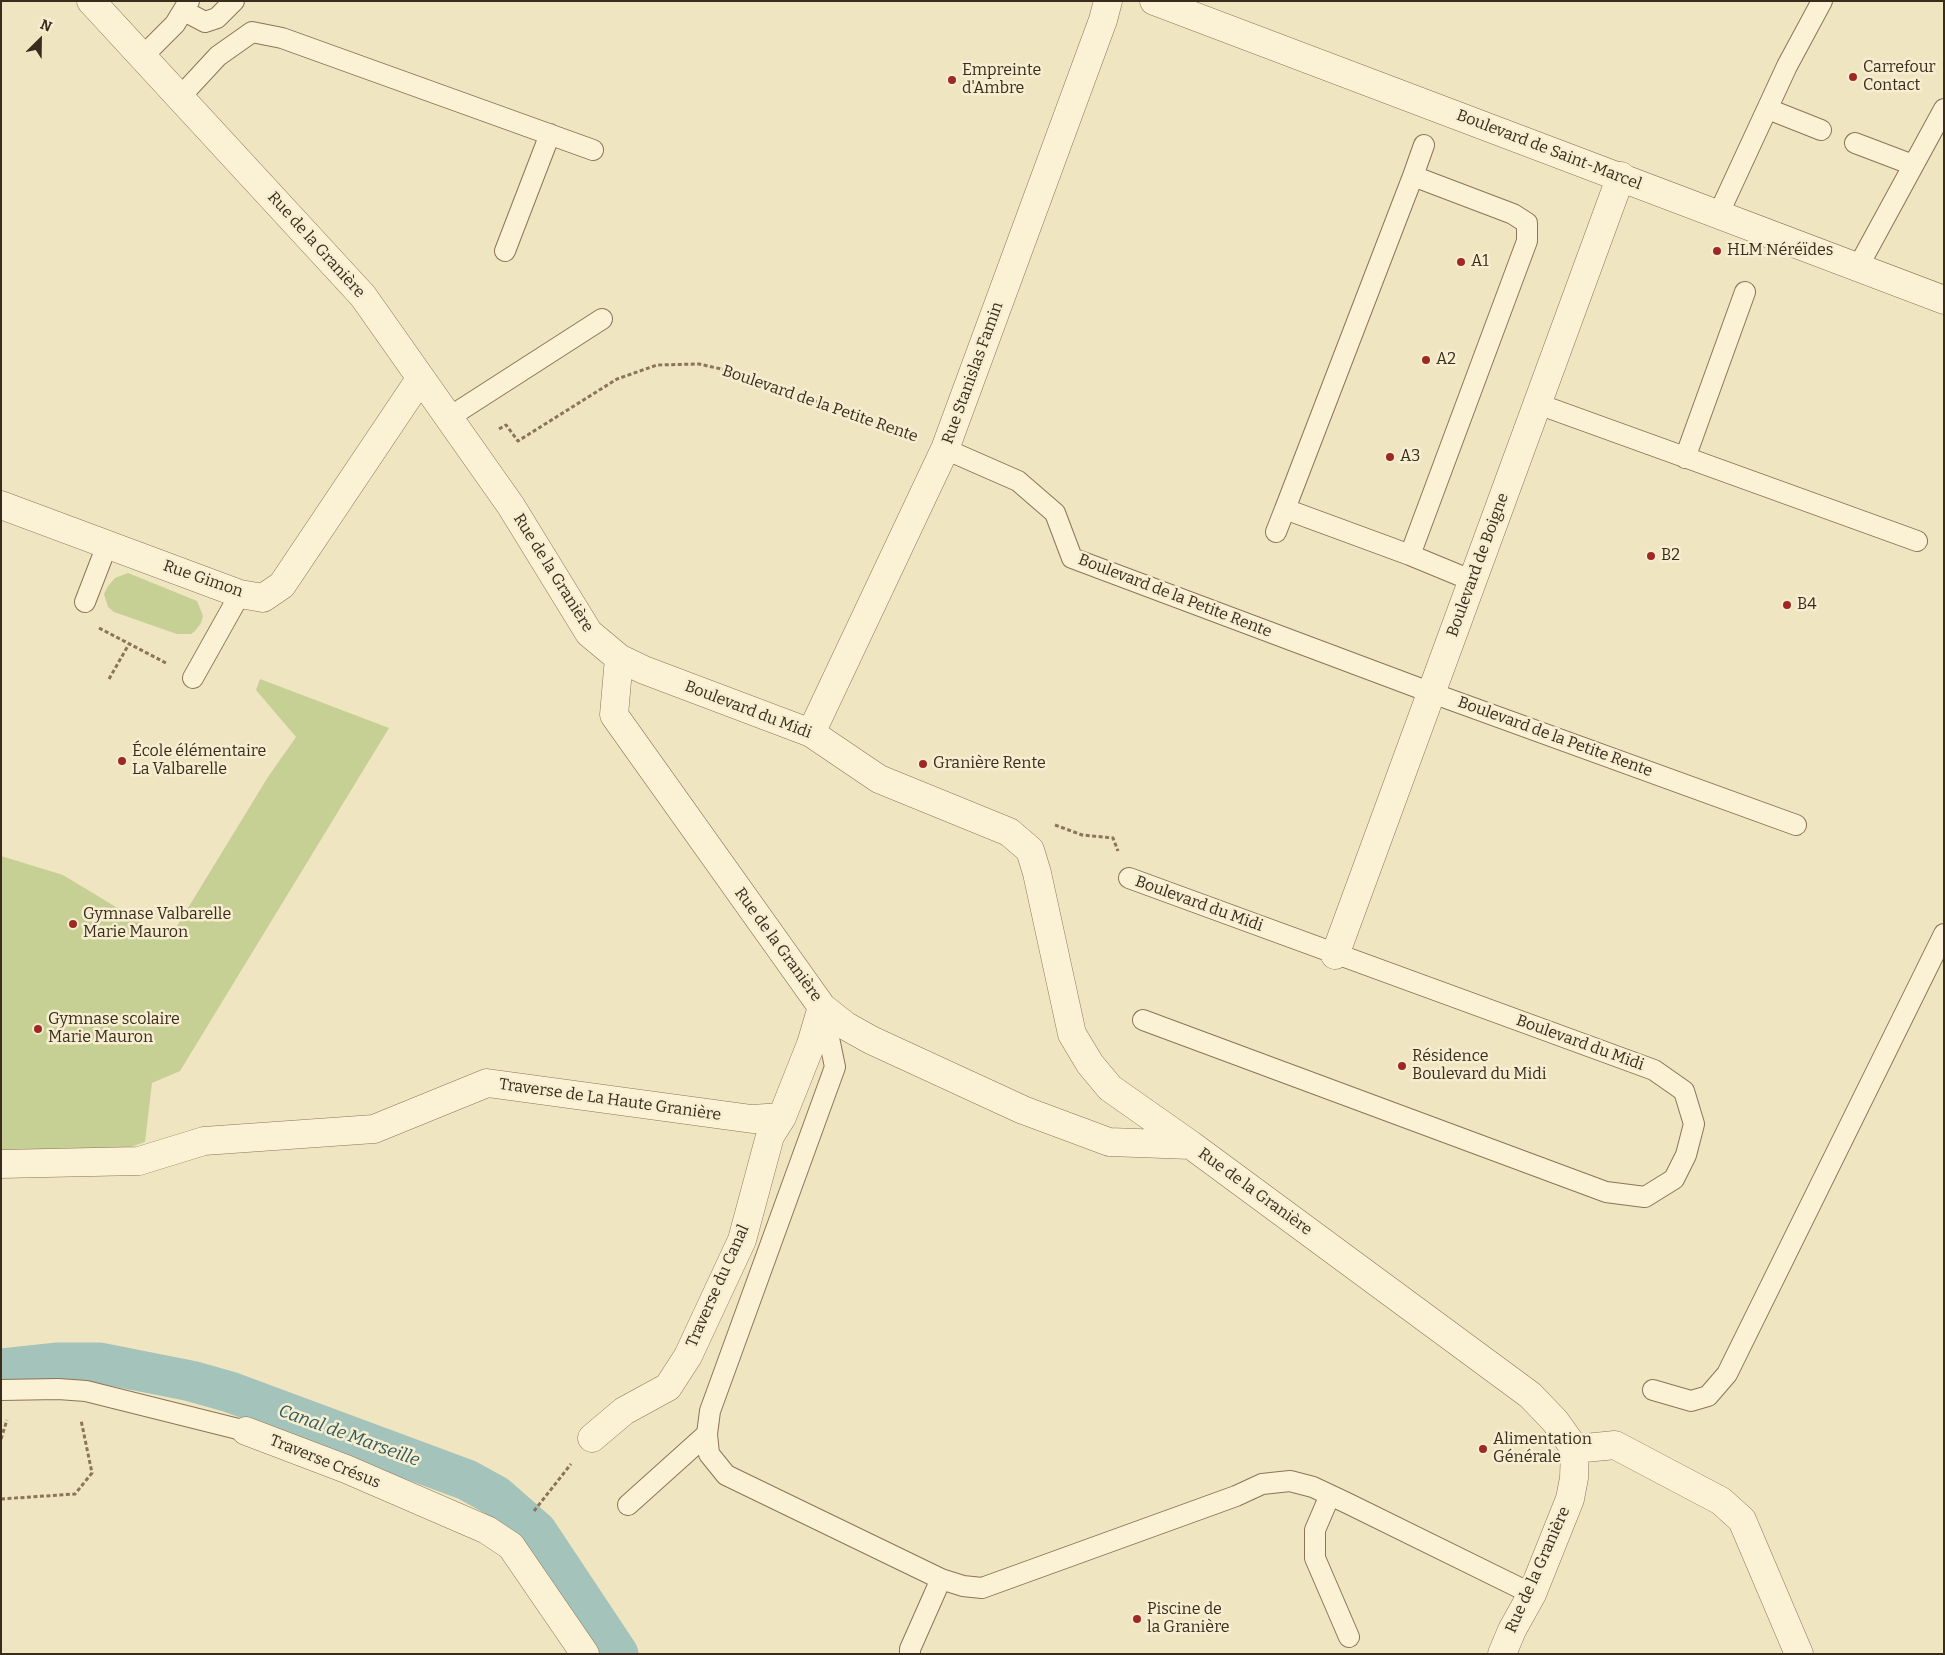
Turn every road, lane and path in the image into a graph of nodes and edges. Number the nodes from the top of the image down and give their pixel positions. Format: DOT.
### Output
graph roads {
  1 [pos="91,1"];
  2 [pos="234,1"];
  3 [pos="1108,1"];
  4 [pos="1154,1"];
  5 [pos="1822,1"];
  6 [pos="186,6"];
  7 [pos="143,56"];
  8 [pos="180,97"];
  9 [pos="1768,109"];
  10 [pos="1944,109"];
  11 [pos="1821,130"];
  12 [pos="550,134"];
  13 [pos="1855,143"];
  14 [pos="1424,145"];
  15 [pos="593,150"];
  16 [pos="1913,166"];
  17 [pos="1413,176"];
  18 [pos="1621,176"];
  19 [pos="1718,213"];
  20 [pos="505,251"];
  21 [pos="1858,267"];
  22 [pos="1746,292"];
  23 [pos="1944,300"];
  24 [pos="602,319"];
  25 [pos="420,379"];
  26 [pos="1538,404"];
  27 [pos="448,418"];
  28 [pos="469,448"];
  29 [pos="945,449"];
  30 [pos="1686,458"];
  31 [pos="1,506"];
  32 [pos="1286,509"];
  33 [pos="1276,532"];
  34 [pos="1917,541"];
  35 [pos="107,545"];
  36 [pos="1410,555"];
  37 [pos="1473,581"];
  38 [pos="240,594"];
  39 [pos="85,602"];
  40 [pos="129,644"];
  41 [pos="619,658"];
  42 [pos="193,678"];
  43 [pos="109,679"];
  44 [pos="1432,693"];
  45 [pos="811,732"];
  46 [pos="1796,825"];
  47 [pos="1009,832"];
  48 [pos="1129,878"];
  49 [pos="1944,934"];
  50 [pos="1335,954"];
  51 [pos="822,1007"];
  52 [pos="1143,1020"];
  53 [pos="782,1118"];
  54 [pos="1191,1145"];
  55 [pos="1,1164"];
  56 [pos="1,1390"];
  57 [pos="1653,1390"];
  58 [pos="86,1391"];
  59 [pos="246,1431"];
  60 [pos="707,1434"];
  61 [pos="592,1438"];
  62 [pos="1575,1449"];
  63 [pos="1330,1495"];
  64 [pos="1,1499"];
  65 [pos="628,1505"];
  66 [pos="534,1511"];
  67 [pos="942,1579"];
  68 [pos="1532,1594"];
  69 [pos="1349,1637"];
  70 [pos="585,1654"];
  71 [pos="910,1654"];
  72 [pos="1502,1654"];
  73 [pos="1800,1654"];
  1 -- 7 [label="street, Rue de la Granière"];
  2 -- 6 [label="lane"];
  3 -- 29 [label="street, Rue Stanislas Famin"];
  4 -- 18 [label="street, Boulevard de Saint-Marcel"];
  5 -- 9 [label="lane"];
  6 -- 7 [label="lane"];
  7 -- 8 [label="street, Rue de la Granière"];
  8 -- 12 [label="lane"];
  8 -- 25 [label="street, Rue de la Granière"];
  9 -- 11 [label="lane"];
  9 -- 19 [label="lane"];
  10 -- 16 [label="lane"];
  12 -- 15 [label="lane"];
  12 -- 20 [label="lane"];
  13 -- 16 [label="lane"];
  14 -- 17 [label="lane"];
  16 -- 21 [label="lane"];
  17 -- 32 [label="lane"];
  17 -- 36 [label="lane"];
  18 -- 19 [label="street, Boulevard de Saint-Marcel"];
  18 -- 26 [label="street, Boulevard de Boigne"];
  19 -- 21 [label="street, Boulevard de Saint-Marcel"];
  21 -- 23 [label="street, Boulevard de Saint-Marcel"];
  22 -- 30 [label="lane"];
  24 -- 27 [label="lane"];
  25 -- 27 [label="street, Rue de la Granière"];
  25 -- 38 [label="street, Rue Gimon"];
  26 -- 30 [label="lane"];
  26 -- 37 [label="street, Boulevard de Boigne"];
  27 -- 28 [label="street, Rue de la Granière"];
  28 -- 29 [label="path, Boulevard de la Petite Rente"];
  28 -- 41 [label="street, Rue de la Granière"];
  29 -- 44 [label="lane, Boulevard de la Petite Rente"];
  29 -- 45 [label="street, Rue Stanislas Famin"];
  30 -- 34 [label="lane"];
  31 -- 35 [label="street, Rue Gimon"];
  32 -- 33 [label="lane"];
  32 -- 36 [label="lane"];
  35 -- 38 [label="street, Rue Gimon"];
  35 -- 39 [label="lane"];
  36 -- 37 [label="lane"];
  37 -- 44 [label="street, Boulevard de Boigne"];
  38 -- 42 [label="lane"];
  39 -- 40 [label="path"];
  40 -- 42 [label="path"];
  40 -- 43 [label="path"];
  41 -- 45 [label="street, Boulevard du Midi"];
  41 -- 51 [label="street, Rue de la Granière"];
  44 -- 46 [label="lane, Boulevard de la Petite Rente"];
  44 -- 50 [label="street, Boulevard de Boigne"];
  45 -- 47 [label="street, Boulevard du Midi"];
  47 -- 48 [label="path, Boulevard du Midi"];
  47 -- 54 [label="street"];
  48 -- 50 [label="lane, Boulevard du Midi"];
  49 -- 57 [label="lane"];
  50 -- 52 [label="lane, Boulevard du Midi"];
  51 -- 53 [label="street, Traverse du Canal"];
  51 -- 54 [label="street, Rue de la Granière"];
  51 -- 60 [label="lane"];
  53 -- 55 [label="street, Traverse de La Haute Granière"];
  53 -- 61 [label="street, Traverse du Canal"];
  54 -- 62 [label="street, Rue de la Granière"];
  56 -- 58 [label="lane, Traverse Crésus"];
  58 -- 59 [label="lane, Traverse Crésus"];
  58 -- 64 [label="path"];
  59 -- 70 [label="street, Traverse Crésus"];
  60 -- 65 [label="lane"];
  60 -- 67 [label="lane"];
  61 -- 66 [label="path"];
  62 -- 68 [label="street, Rue de la Granière"];
  62 -- 73 [label="street"];
  63 -- 67 [label="lane"];
  63 -- 68 [label="lane"];
  63 -- 69 [label="lane"];
  67 -- 71 [label="lane"];
  68 -- 72 [label="street, Rue de la Granière"];
}
